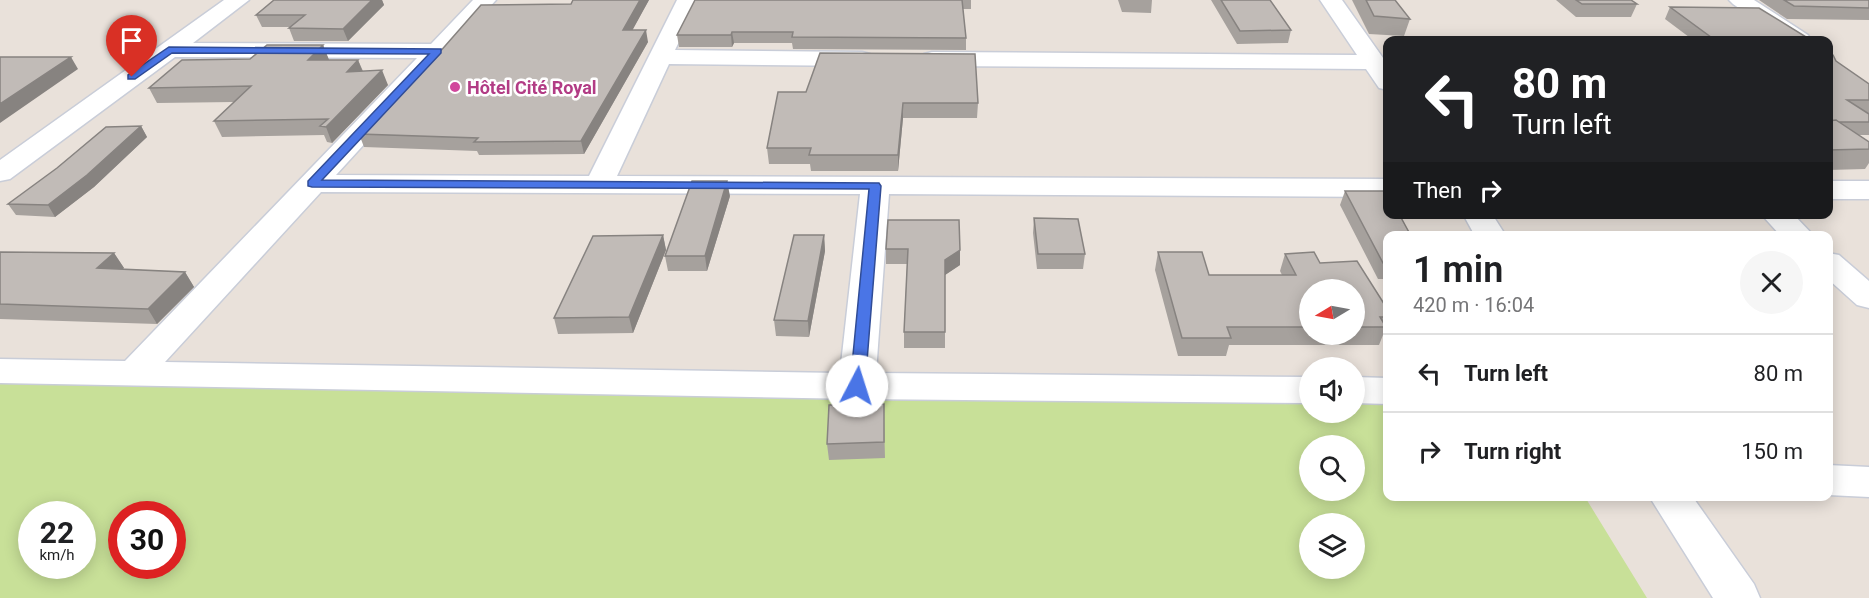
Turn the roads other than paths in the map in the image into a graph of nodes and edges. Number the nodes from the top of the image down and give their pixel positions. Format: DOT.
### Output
graph roads {
  1 [pos="238,0"];
  2 [pos="485,0"];
  3 [pos="688,0"];
  4 [pos="1331,0"];
  5 [pos="1740,0"];
  6 [pos="1794,36"];
  7 [pos="169,50"];
  8 [pos="437,51"];
  9 [pos="661,57"];
  10 [pos="886,59"];
  11 [pos="910,59"];
  12 [pos="1374,62"];
  13 [pos="1383,76"];
  14 [pos="0,173"];
  15 [pos="312,183"];
  16 [pos="599,184"];
  17 [pos="875,186"];
  18 [pos="1383,188"];
  19 [pos="1833,190"];
  20 [pos="1869,190"];
  21 [pos="1780,219"];
  22 [pos="1794,231"];
  23 [pos="1833,266"];
  24 [pos="1869,298"];
  25 [pos="0,371"];
  26 [pos="133,374"];
  27 [pos="857,386"];
  28 [pos="1299,390"];
  29 [pos="1365,390"];
  30 [pos="1383,391"];
  31 [pos="1833,480"];
  32 [pos="1869,482"];
  33 [pos="1673,501"];
  34 [pos="1738,598"];
  1 -- 7 [label="street"];
  2 -- 8 [label="street"];
  3 -- 9 [label="street"];
  4 -- 12 [label="street"];
  5 -- 6 [label="street"];
  7 -- 8 [label="street"];
  7 -- 14 [label="street"];
  8 -- 15 [label="street"];
  9 -- 10 [label="street"];
  9 -- 16 [label="street"];
  11 -- 12 [label="street"];
  12 -- 13 [label="street"];
  15 -- 16 [label="street"];
  15 -- 26 [label="street"];
  16 -- 17 [label="street"];
  17 -- 18 [label="street"];
  17 -- 27 [label="street"];
  19 -- 20 [label="street"];
  21 -- 22 [label="street"];
  23 -- 24 [label="street"];
  25 -- 26 [label="street"];
  26 -- 27 [label="street"];
  27 -- 28 [label="street"];
  29 -- 30 [label="street"];
  31 -- 32 [label="street"];
  33 -- 34 [label="street"];
}
